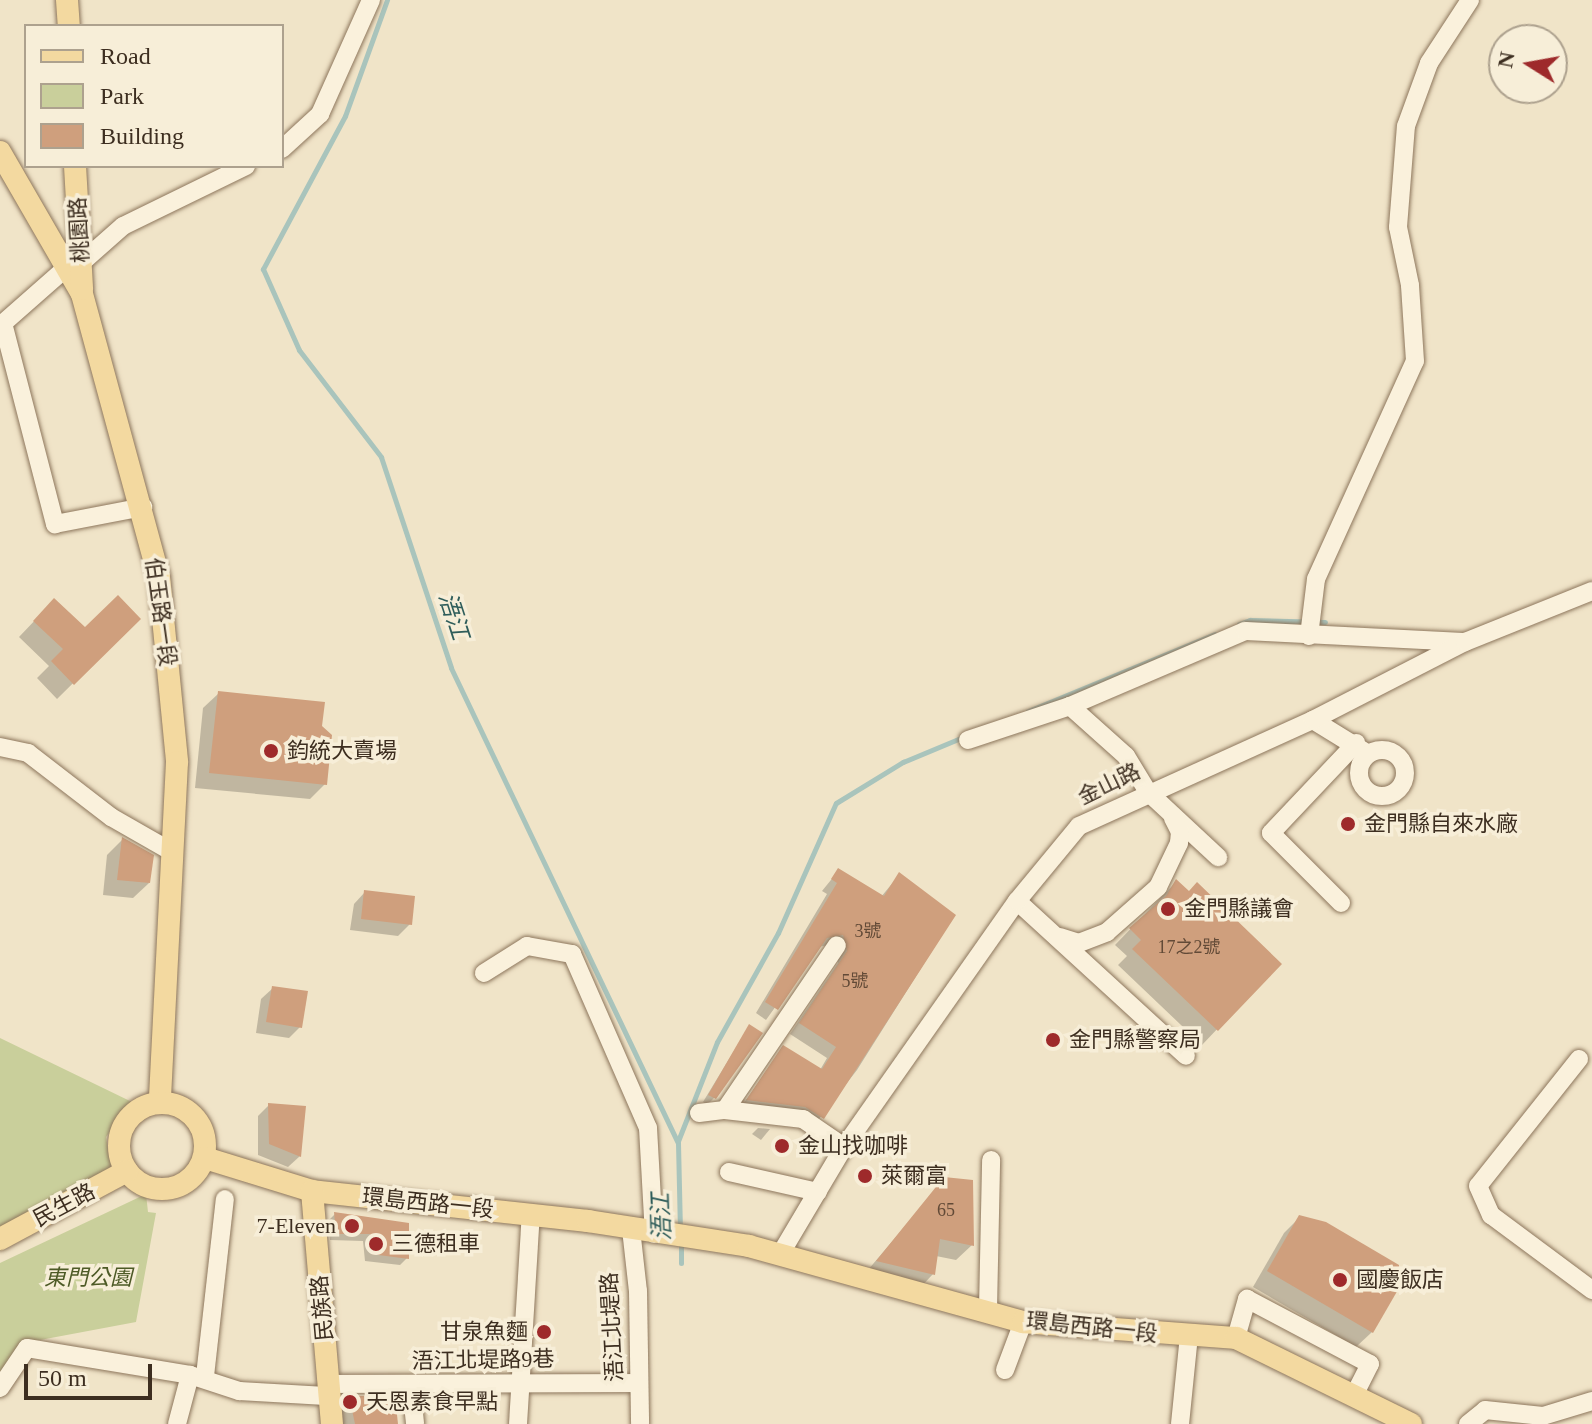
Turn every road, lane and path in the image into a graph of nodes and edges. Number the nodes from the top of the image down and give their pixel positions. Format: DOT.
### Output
graph roads {
  1 [pos="67,0"];
  2 [pos="371,0"];
  3 [pos="1470,0"];
  4 [pos="69,24"];
  5 [pos="284,147"];
  6 [pos="0,152"];
  7 [pos="75,168"];
  8 [pos="242,168"];
  9 [pos="74,266"];
  10 [pos="82,294"];
  11 [pos="1,324"];
  12 [pos="143,507"];
  13 [pos="1592,591"];
  14 [pos="1309,636"];
  15 [pos="1465,642"];
  16 [pos="1070,706"];
  17 [pos="1313,720"];
  18 [pos="968,740"];
  19 [pos="0,747"];
  20 [pos="1148,792"];
  21 [pos="1172,815"];
  22 [pos="172,852"];
  23 [pos="1218,857"];
  24 [pos="1017,901"];
  25 [pos="1341,903"];
  26 [pos="1053,935"];
  27 [pos="837,945"];
  28 [pos="484,973"];
  29 [pos="1186,1056"];
  30 [pos="1579,1059"];
  31 [pos="160,1103"];
  32 [pos="725,1110"];
  33 [pos="699,1113"];
  34 [pos="844,1147"];
  35 [pos="205,1158"];
  36 [pos="991,1160"];
  37 [pos="127,1171"];
  38 [pos="729,1172"];
  39 [pos="312,1191"];
  40 [pos="818,1192"];
  41 [pos="225,1199"];
  42 [pos="531,1214"];
  43 [pos="631,1229"];
  44 [pos="654,1234"];
  45 [pos="0,1239"];
  46 [pos="781,1253"];
  47 [pos="1592,1290"];
  48 [pos="988,1309"];
  49 [pos="1023,1322"];
  50 [pos="1189,1336"];
  51 [pos="1236,1338"];
  52 [pos="1005,1370"];
  53 [pos="197,1376"];
  54 [pos="639,1383"];
  55 [pos="521,1384"];
  56 [pos="411,1385"];
  57 [pos="0,1388"];
  58 [pos="327,1390"];
  59 [pos="1355,1394"];
  60 [pos="1592,1401"];
  61 [pos="177,1424"];
  62 [pos="332,1424"];
  63 [pos="415,1424"];
  64 [pos="518,1424"];
  65 [pos="640,1424"];
  66 [pos="1180,1424"];
  67 [pos="1411,1424"];
  68 [pos="1468,1424"];
  1 -- 4 [label="main road"];
  2 -- 5 [label="street"];
  3 -- 14 [label="street"];
  6 -- 9 [label="main road"];
  7 -- 9 [label="main road, 桃園路"];
  8 -- 9 [label="street"];
  9 -- 10 [label="main road, 桃園路"];
  9 -- 11 [label="street"];
  10 -- 12 [label="main road, 伯玉路一段"];
  11 -- 12 [label="street"];
  12 -- 22 [label="main road, 伯玉路一段"];
  13 -- 15 [label="street, 金山路"];
  14 -- 15 [label="street"];
  14 -- 16 [label="street"];
  15 -- 17 [label="street, 金山路"];
  16 -- 18 [label="street"];
  16 -- 20 [label="street"];
  17 -- 20 [label="street, 金山路"];
  17 -- 25 [label="street"];
  19 -- 22 [label="street"];
  20 -- 21 [label="street"];
  20 -- 24 [label="street, 金山路"];
  21 -- 23 [label="street"];
  21 -- 26 [label="street"];
  22 -- 31 [label="main road, 伯玉路一段"];
  24 -- 26 [label="street"];
  24 -- 34 [label="street, 金山路"];
  26 -- 29 [label="street"];
  27 -- 32 [label="street"];
  28 -- 44 [label="street"];
  30 -- 47 [label="street"];
  31 -- 35 [label="main road"];
  31 -- 37 [label="main road"];
  32 -- 33 [label="street"];
  32 -- 34 [label="street"];
  34 -- 40 [label="street, 金山路"];
  35 -- 37 [label="main road"];
  35 -- 39 [label="main road, 環島西路一段"];
  36 -- 48 [label="street"];
  37 -- 45 [label="main road, 民生路"];
  38 -- 40 [label="street"];
  39 -- 42 [label="main road, 環島西路一段"];
  39 -- 58 [label="main road, 民族路"];
  40 -- 46 [label="street, 金山路"];
  41 -- 53 [label="street"];
  42 -- 43 [label="main road, 環島西路一段"];
  42 -- 55 [label="street"];
  43 -- 44 [label="main road, 環島西路一段"];
  43 -- 54 [label="street, 浯江北堤路"];
  44 -- 46 [label="main road, 環島西路一段"];
  46 -- 48 [label="main road, 環島西路一段"];
  48 -- 49 [label="main road, 環島西路一段"];
  49 -- 50 [label="main road, 環島西路一段"];
  49 -- 52 [label="street"];
  50 -- 51 [label="main road, 環島西路一段"];
  50 -- 66 [label="street"];
  51 -- 59 [label="main road, 環島西路一段"];
  51 -- 59 [label="street"];
  53 -- 57 [label="street, 浯江北堤路9巷"];
  53 -- 58 [label="street, 浯江北堤路9巷"];
  53 -- 61 [label="street"];
  54 -- 55 [label="street, 浯江北堤路9巷"];
  54 -- 65 [label="street, 浯江北堤路"];
  55 -- 56 [label="street, 浯江北堤路9巷"];
  55 -- 64 [label="street"];
  56 -- 58 [label="street, 浯江北堤路9巷"];
  56 -- 63 [label="street"];
  58 -- 62 [label="main road, 民族路"];
  59 -- 67 [label="main road, 環島西路一段"];
  60 -- 68 [label="street"];
}
